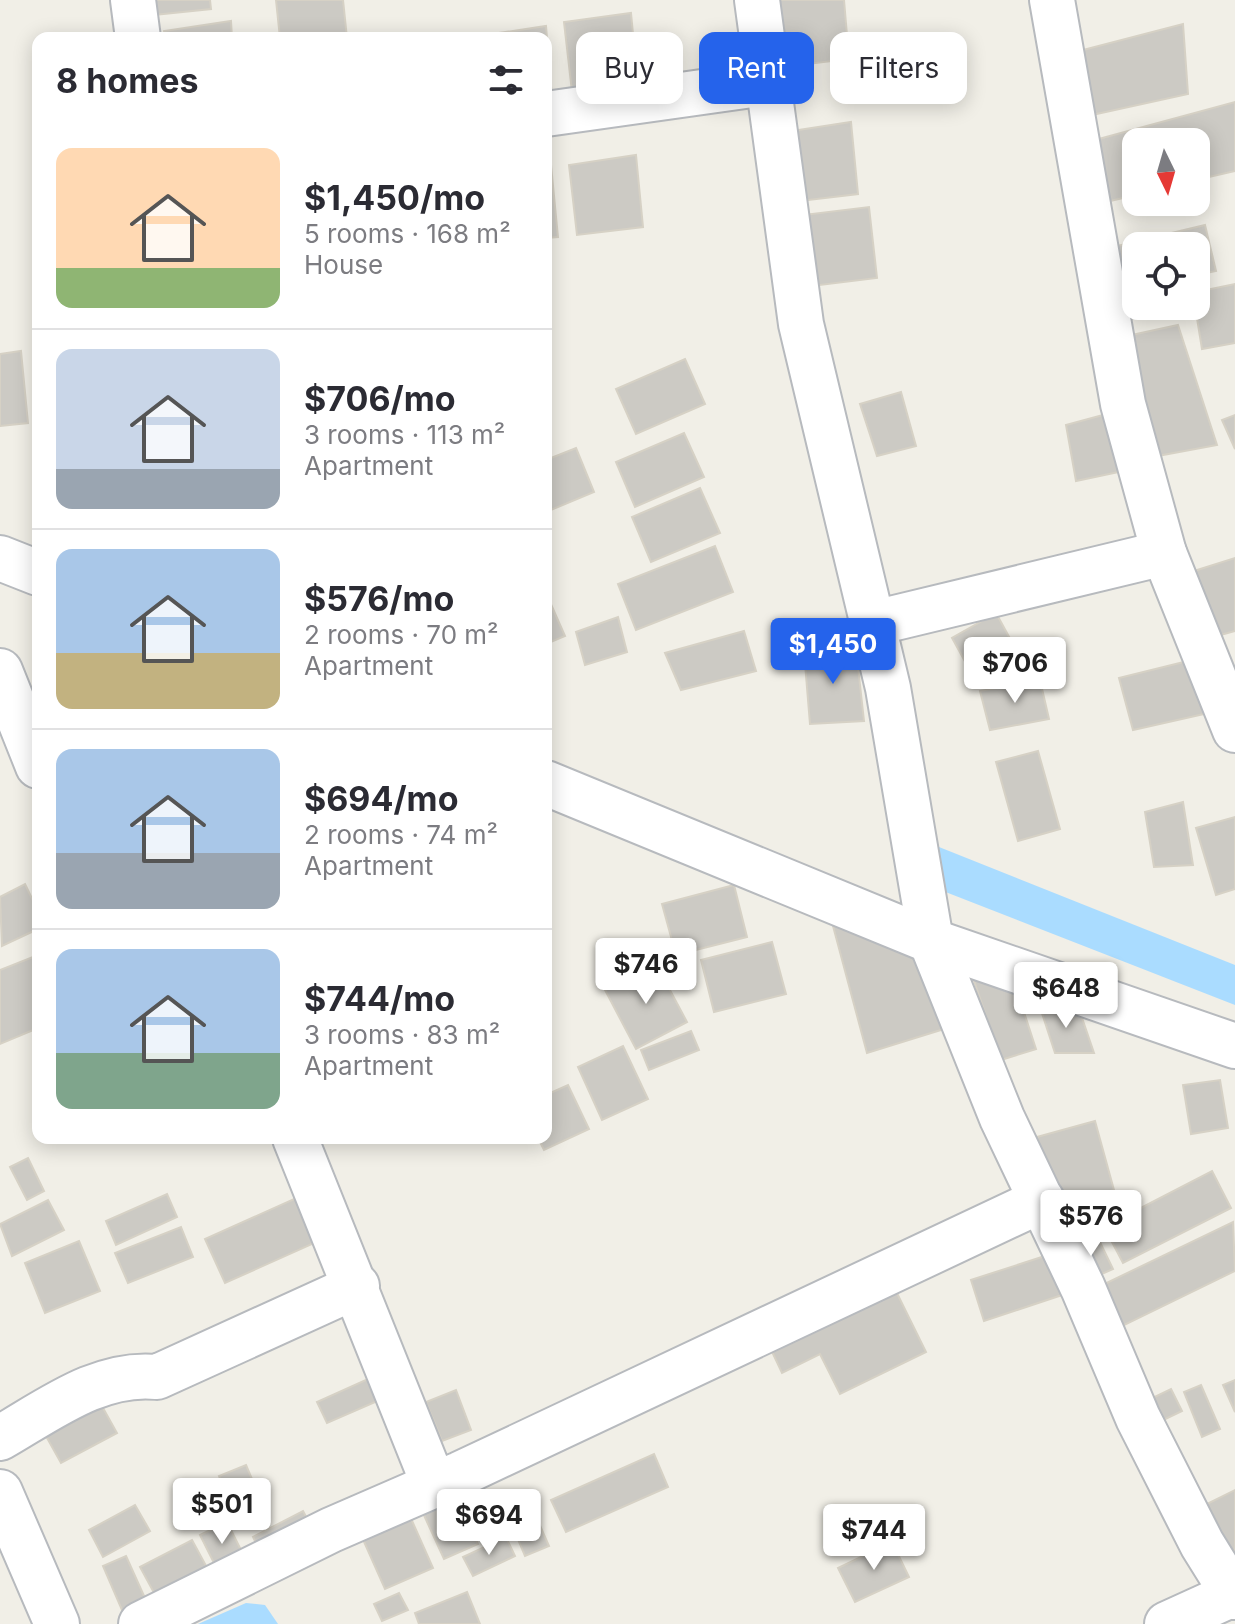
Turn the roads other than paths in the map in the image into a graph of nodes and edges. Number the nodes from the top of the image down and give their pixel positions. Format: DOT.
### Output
graph roads {
  1 [pos="133,0"];
  2 [pos="757,0"];
  3 [pos="1052,0"];
  4 [pos="137,32"];
  5 [pos="760,32"];
  6 [pos="699,92"];
  7 [pos="769,104"];
  8 [pos="552,113"];
  9 [pos="1164,553"];
  10 [pos="0,558"];
  11 [pos="32,571"];
  12 [pos="870,624"];
  13 [pos="0,671"];
  14 [pos="1235,730"];
  15 [pos="32,751"];
  16 [pos="552,785"];
  17 [pos="931,941"];
  18 [pos="1235,1046"];
  19 [pos="298,1144"];
  20 [pos="1042,1200"];
  21 [pos="357,1286"];
  22 [pos="0,1438"];
  23 [pos="434,1485"];
  24 [pos="0,1492"];
  25 [pos="1234,1596"];
  26 [pos="57,1624"];
  27 [pos="141,1624"];
  28 [pos="1167,1624"];
  1 -- 4 [label="street"];
  2 -- 5 [label="street"];
  3 -- 9 [label="street"];
  6 -- 8 [label="street"];
  7 -- 12 [label="street"];
  9 -- 12 [label="street"];
  9 -- 14 [label="street"];
  10 -- 11 [label="street"];
  12 -- 17 [label="street"];
  13 -- 15 [label="street"];
  16 -- 17 [label="street"];
  17 -- 18 [label="street"];
  17 -- 20 [label="street"];
  19 -- 21 [label="street"];
  20 -- 23 [label="street"];
  20 -- 25 [label="street"];
  21 -- 22 [label="street"];
  21 -- 23 [label="street"];
  23 -- 27 [label="street"];
  24 -- 26 [label="street"];
  25 -- 28 [label="street"];
}
